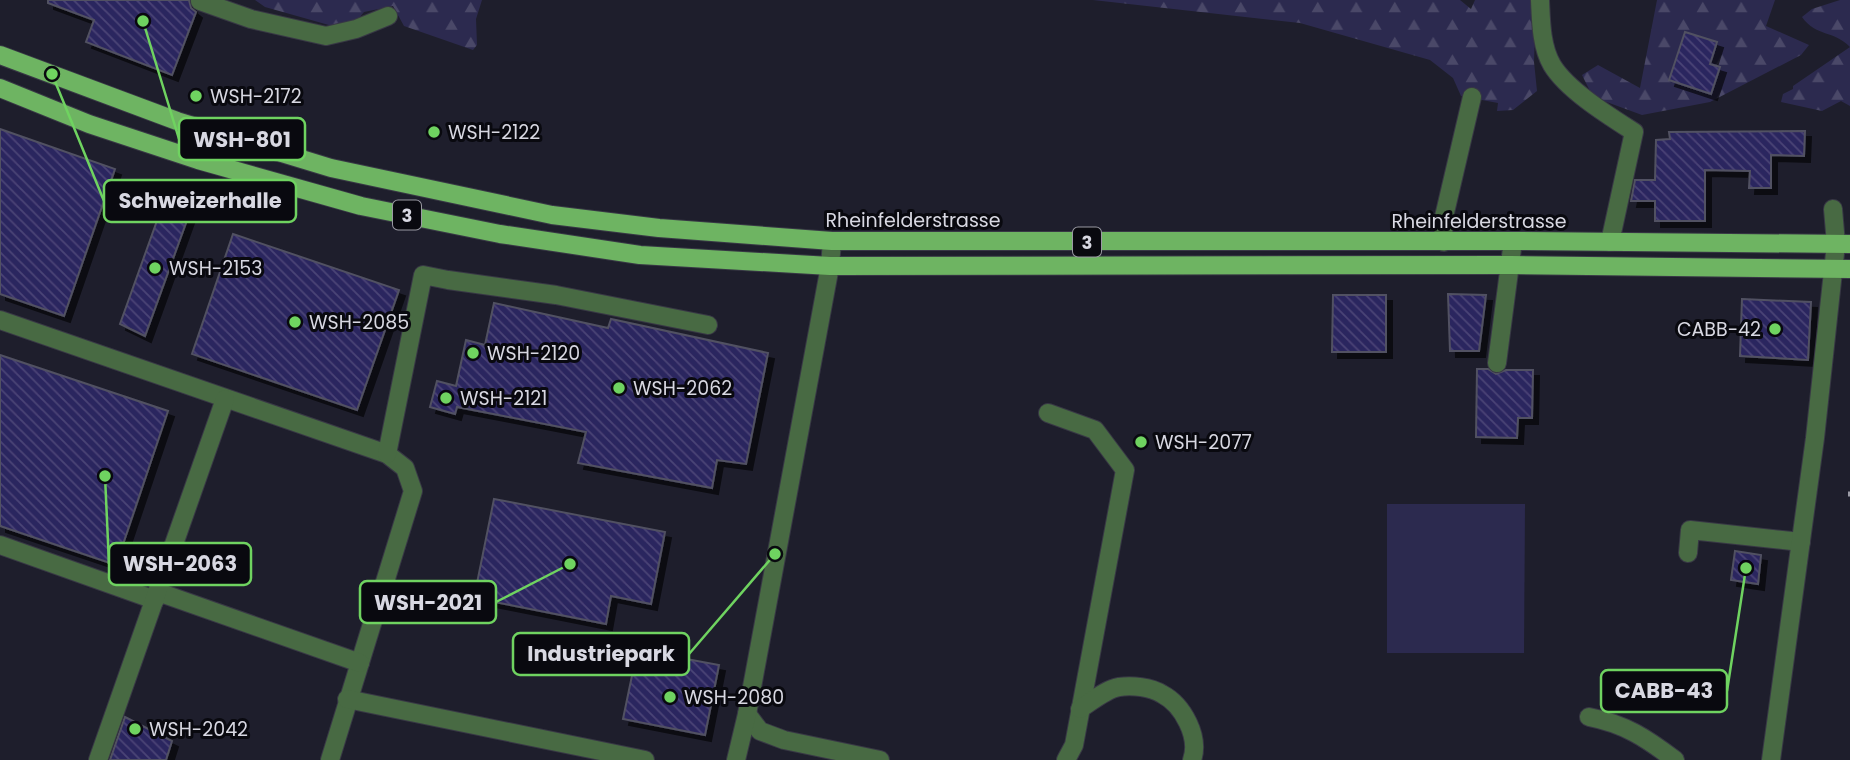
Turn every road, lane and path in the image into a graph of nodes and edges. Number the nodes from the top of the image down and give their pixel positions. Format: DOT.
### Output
graph roads {
  1 [pos="1540,0"];
  2 [pos="200,1"];
  3 [pos="238,7"];
  4 [pos="388,16"];
  5 [pos="0,55"];
  6 [pos="0,88"];
  7 [pos="1472,97"];
  8 [pos="1833,209"];
  9 [pos="832,242"];
  10 [pos="1444,242"];
  11 [pos="1513,242"];
  12 [pos="1610,242"];
  13 [pos="1843,244"];
  14 [pos="1511,265"];
  15 [pos="830,266"];
  16 [pos="1842,269"];
  17 [pos="0,320"];
  18 [pos="709,325"];
  19 [pos="1497,363"];
  20 [pos="226,399"];
  21 [pos="1048,413"];
  22 [pos="387,454"];
  23 [pos="1801,542"];
  24 [pos="0,545"];
  25 [pos="1688,553"];
  26 [pos="156,596"];
  27 [pos="360,663"];
  28 [pos="347,699"];
  29 [pos="1080,709"];
  30 [pos="747,714"];
  31 [pos="1589,717"];
  32 [pos="98,760"];
  33 [pos="330,760"];
  34 [pos="645,760"];
  35 [pos="736,760"];
  36 [pos="880,760"];
  37 [pos="1066,760"];
  38 [pos="1192,760"];
  39 [pos="1675,760"];
  40 [pos="1771,760"];
  1 -- 12 [label="street"];
  2 -- 3 [label="street"];
  3 -- 4 [label="street"];
  5 -- 9 [label="main road, Rheinfelderstrasse / 3"];
  6 -- 15 [label="main road, 3"];
  7 -- 10 [label="street"];
  8 -- 13 [label="street"];
  9 -- 10 [label="main road, Rheinfelderstrasse / 3"];
  9 -- 15 [label="street"];
  10 -- 11 [label="main road, Rheinfelderstrasse / 3"];
  11 -- 12 [label="main road, Rheinfelderstrasse / 3"];
  11 -- 14 [label="street"];
  12 -- 13 [label="main road, Rheinfelderstrasse / 3"];
  13 -- 16 [label="street"];
  14 -- 15 [label="main road, 3"];
  14 -- 16 [label="main road, 3"];
  14 -- 19 [label="street"];
  15 -- 30 [label="street"];
  16 -- 23 [label="street"];
  17 -- 20 [label="street"];
  18 -- 22 [label="street"];
  20 -- 22 [label="street"];
  20 -- 26 [label="street"];
  21 -- 29 [label="street"];
  22 -- 27 [label="street"];
  23 -- 25 [label="street"];
  23 -- 40 [label="street"];
  24 -- 26 [label="street"];
  26 -- 27 [label="street"];
  26 -- 32 [label="street"];
  27 -- 28 [label="street"];
  28 -- 33 [label="street"];
  28 -- 34 [label="street"];
  29 -- 37 [label="street"];
  29 -- 38 [label="street"];
  30 -- 35 [label="street"];
  30 -- 36 [label="street"];
  31 -- 39 [label="street"];
}
